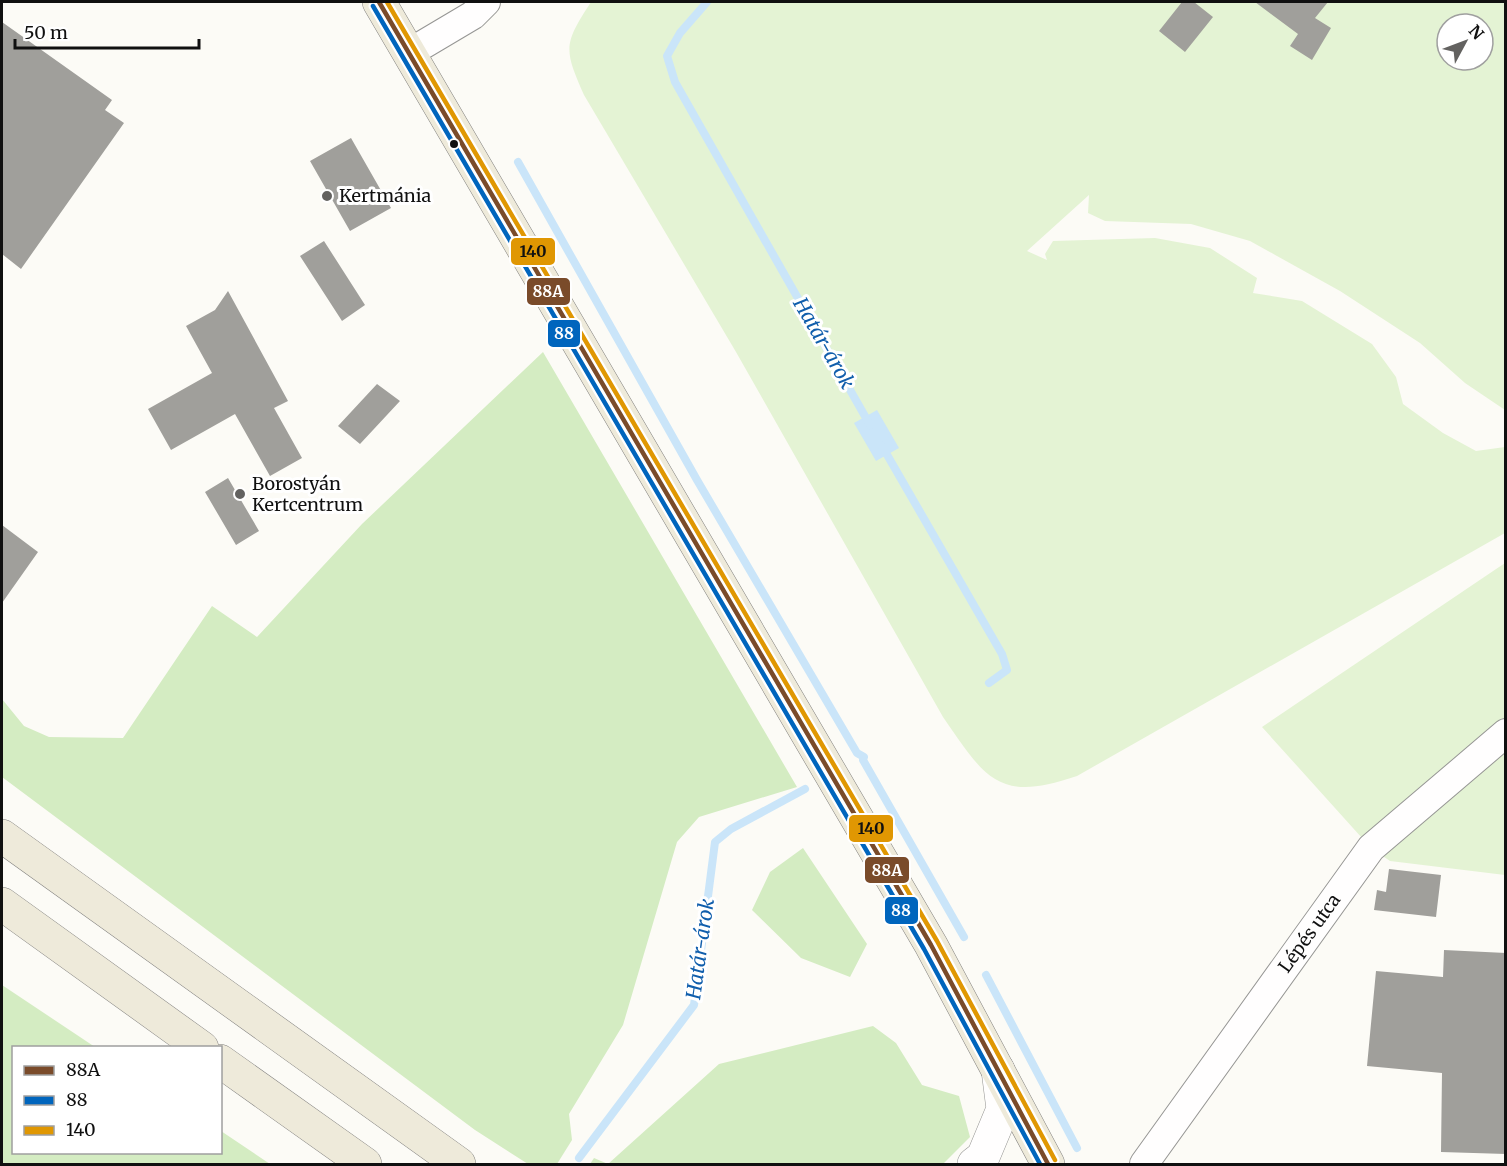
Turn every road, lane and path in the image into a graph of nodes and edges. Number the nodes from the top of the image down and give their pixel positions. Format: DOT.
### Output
graph roads {
  1 [pos="379,2"];
  2 [pos="486,2"];
  3 [pos="410,53"];
  4 [pos="1506,733"];
  5 [pos="2,836"];
  6 [pos="2,904"];
  7 [pos="201,1046"];
  8 [pos="222,1062"];
  9 [pos="998,1070"];
  10 [pos="365,1164"];
  11 [pos="459,1164"];
  12 [pos="974,1164"];
  13 [pos="1048,1164"];
  14 [pos="1144,1164"];
  1 -- 3 [label="main road"];
  2 -- 3 [label="street"];
  3 -- 9 [label="main road"];
  4 -- 14 [label="street, Lépés utca"];
  5 -- 11 [label="main road"];
  6 -- 7 [label="main road"];
  8 -- 10 [label="main road"];
  9 -- 12 [label="street"];
  9 -- 13 [label="main road"];
}
